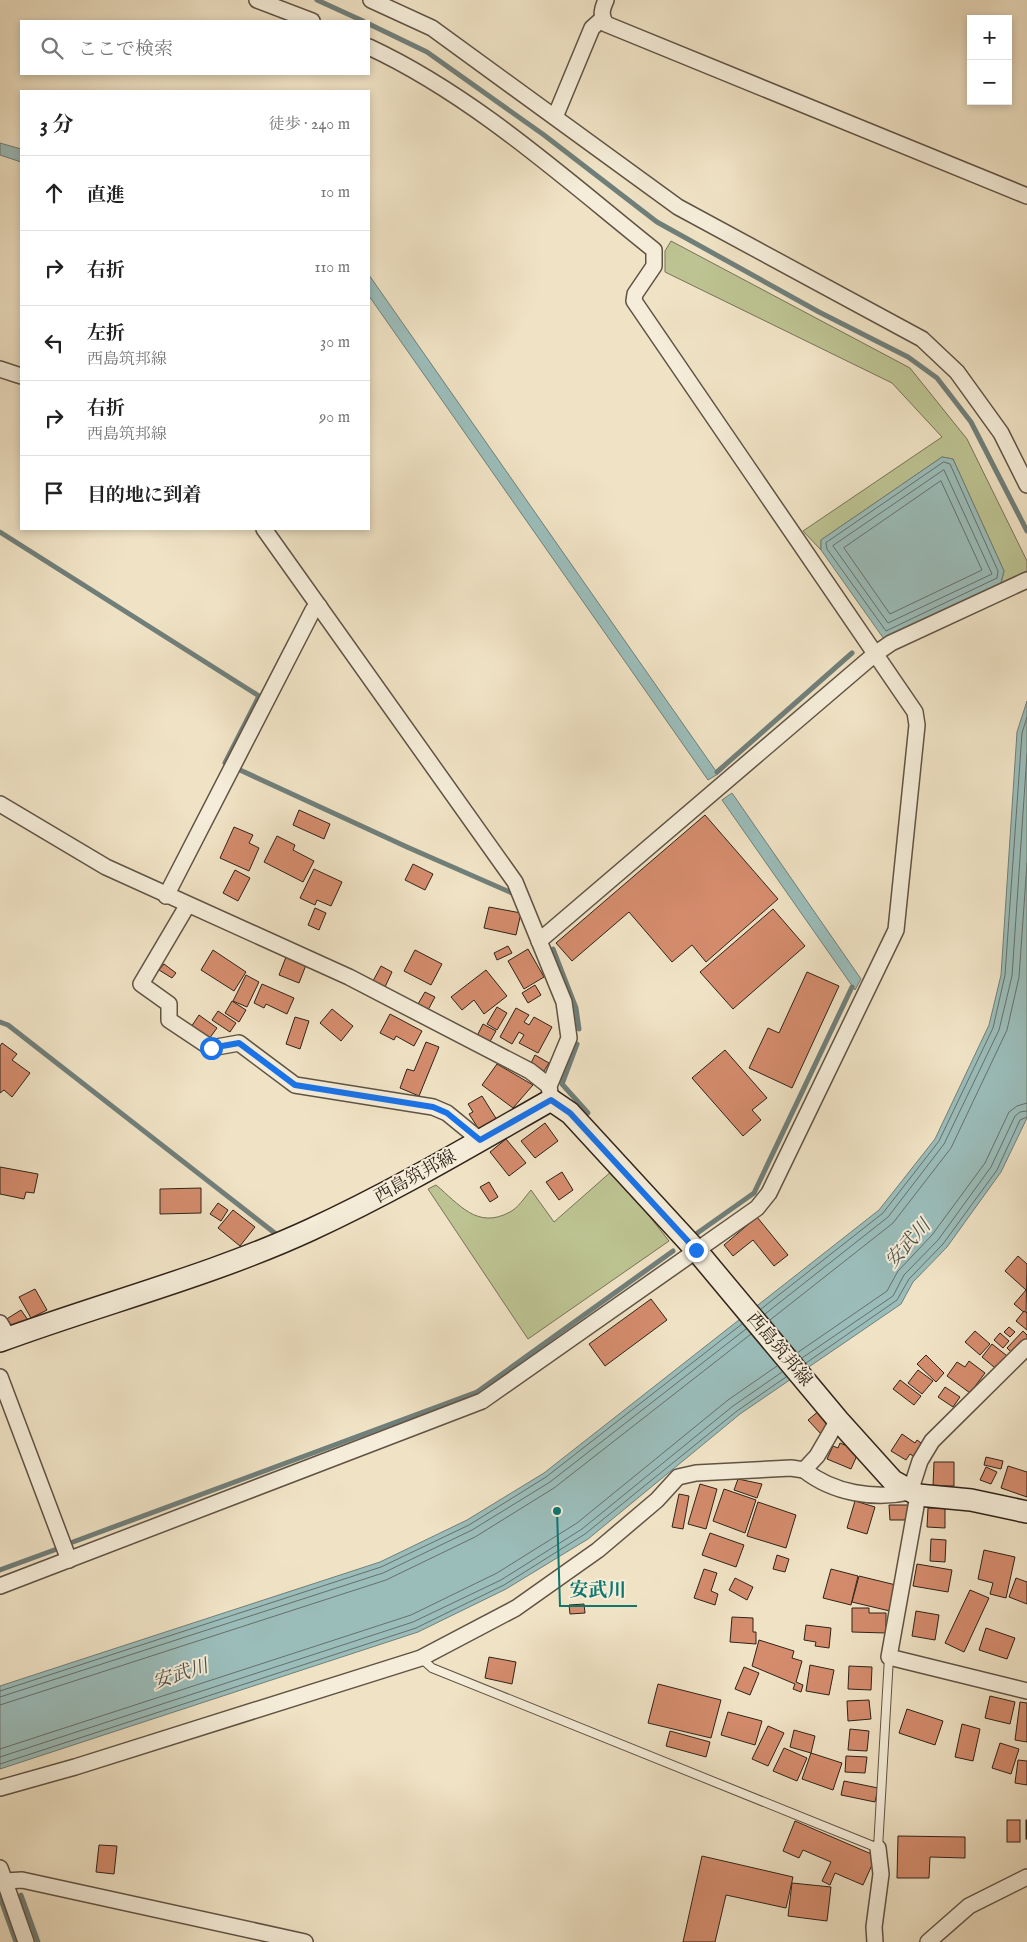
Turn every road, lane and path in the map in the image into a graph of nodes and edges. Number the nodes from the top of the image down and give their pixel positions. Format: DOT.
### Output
graph roads {
  1 [pos="257,0"];
  2 [pos="371,0"];
  3 [pos="606,0"];
  4 [pos="602,18"];
  5 [pos="309,20"];
  6 [pos="370,47"];
  7 [pos="555,117"];
  8 [pos="1027,196"];
  9 [pos="0,369"];
  10 [pos="20,376"];
  11 [pos="1027,485"];
  12 [pos="265,530"];
  13 [pos="1027,580"];
  14 [pos="319,606"];
  15 [pos="875,654"];
  16 [pos="0,804"];
  17 [pos="166,896"];
  18 [pos="187,906"];
  19 [pos="539,941"];
  20 [pos="550,1093"];
  21 [pos="480,1140"];
  22 [pos="696,1250"];
  23 [pos="3,1334"];
  24 [pos="1027,1347"];
  25 [pos="0,1377"];
  26 [pos="838,1420"];
  27 [pos="804,1470"];
  28 [pos="914,1493"];
  29 [pos="1027,1512"];
  30 [pos="69,1560"];
  31 [pos="0,1586"];
  32 [pos="422,1658"];
  33 [pos="889,1658"];
  34 [pos="1027,1691"];
  35 [pos="0,1788"];
  36 [pos="878,1848"];
  37 [pos="2,1875"];
  38 [pos="1027,1877"];
  39 [pos="26,1942"];
  40 [pos="305,1942"];
  41 [pos="876,1942"];
  42 [pos="928,1942"];
  1 -- 5 [label="street"];
  2 -- 7 [label="street"];
  3 -- 4 [label="street"];
  4 -- 7 [label="street"];
  4 -- 8 [label="street"];
  6 -- 15 [label="street"];
  7 -- 11 [label="street"];
  9 -- 10 [label="street"];
  12 -- 14 [label="street"];
  13 -- 15 [label="street"];
  14 -- 17 [label="street"];
  14 -- 19 [label="street"];
  15 -- 19 [label="street"];
  15 -- 22 [label="street"];
  16 -- 17 [label="street"];
  17 -- 18 [label="street"];
  18 -- 20 [label="street"];
  18 -- 21 [label="street"];
  19 -- 20 [label="street"];
  20 -- 21 [label="main road, 西島筑邦線"];
  20 -- 22 [label="main road, 西島筑邦線"];
  21 -- 23 [label="main road, 西島筑邦線"];
  22 -- 26 [label="main road, 西島筑邦線"];
  22 -- 30 [label="street"];
  24 -- 28 [label="street"];
  25 -- 30 [label="street"];
  26 -- 27 [label="street"];
  26 -- 28 [label="main road, 西島筑邦線"];
  27 -- 28 [label="street"];
  27 -- 32 [label="street"];
  28 -- 29 [label="main road"];
  28 -- 33 [label="street"];
  30 -- 31 [label="street"];
  32 -- 35 [label="street"];
  32 -- 36 [label="lane"];
  33 -- 34 [label="street"];
  33 -- 36 [label="lane"];
  36 -- 41 [label="street"];
  37 -- 39 [label="street"];
  37 -- 40 [label="street"];
  38 -- 42 [label="street"];
}
